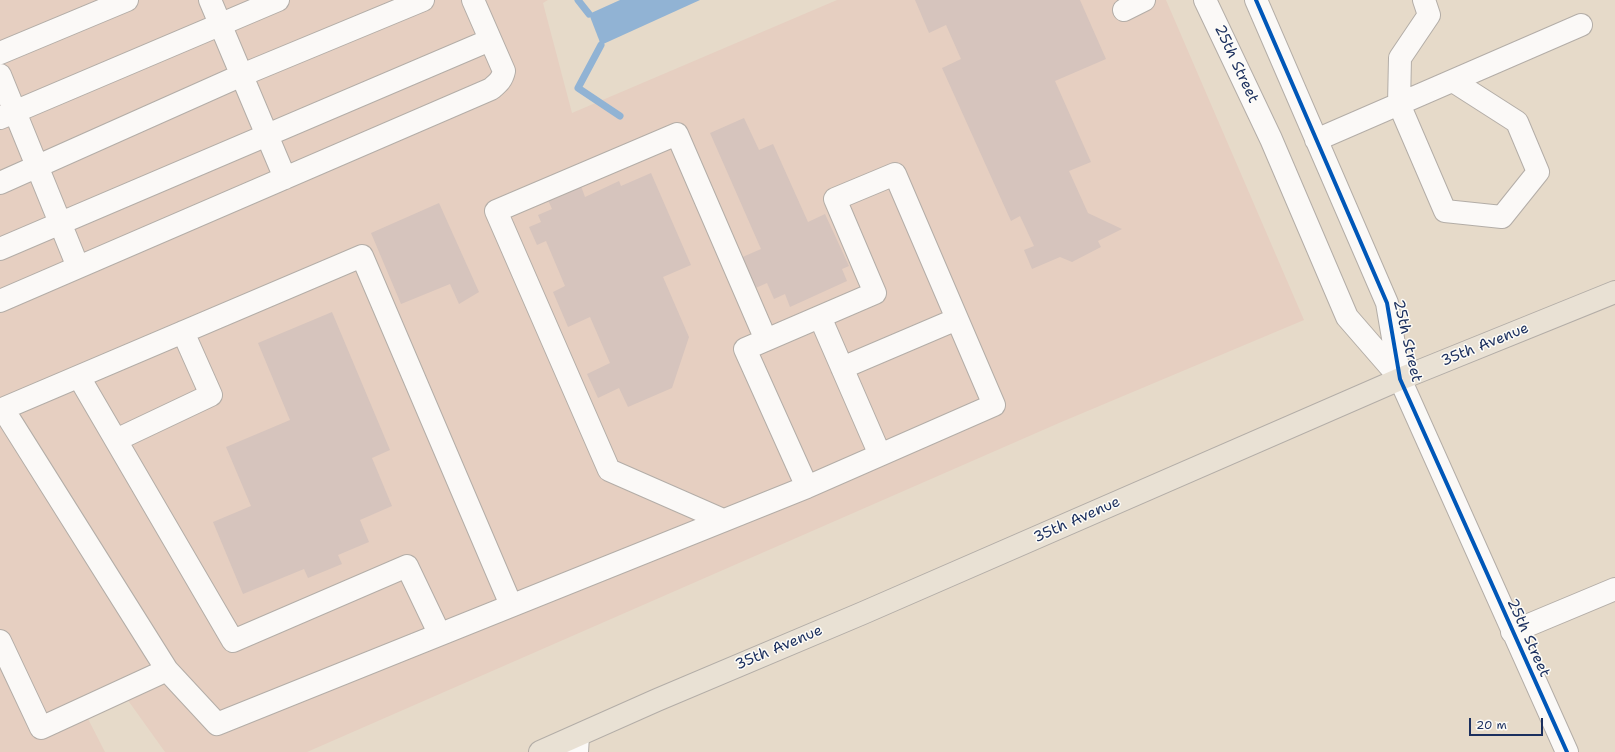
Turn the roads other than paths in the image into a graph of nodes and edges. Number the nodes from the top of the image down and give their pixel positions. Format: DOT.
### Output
graph roads {
  1 [pos="127,0"];
  2 [pos="210,0"];
  3 [pos="278,0"];
  4 [pos="423,0"];
  5 [pos="473,0"];
  6 [pos="1144,0"];
  7 [pos="1205,0"];
  8 [pos="1256,0"];
  9 [pos="1424,0"];
  10 [pos="1124,10"];
  11 [pos="221,25"];
  12 [pos="1581,25"];
  13 [pos="490,40"];
  14 [pos="0,53"];
  15 [pos="0,75"];
  16 [pos="242,75"];
  17 [pos="1453,81"];
  18 [pos="1399,104"];
  19 [pos="7,114"];
  20 [pos="266,134"];
  21 [pos="1316,140"];
  22 [pos="37,166"];
  23 [pos="285,178"];
  24 [pos="0,183"];
  25 [pos="61,224"];
  26 [pos="0,249"];
  27 [pos="78,267"];
  28 [pos="1615,292"];
  29 [pos="0,301"];
  30 [pos="820,317"];
  31 [pos="957,319"];
  32 [pos="183,332"];
  33 [pos="766,340"];
  34 [pos="842,368"];
  35 [pos="79,377"];
  36 [pos="1400,379"];
  37 [pos="2,410"];
  38 [pos="116,440"];
  39 [pos="880,455"];
  40 [pos="807,487"];
  41 [pos="723,520"];
  42 [pos="1615,589"];
  43 [pos="510,604"];
  44 [pos="1512,632"];
  45 [pos="439,633"];
  46 [pos="0,641"];
  47 [pos="167,670"];
  48 [pos="578,744"];
  49 [pos="540,752"];
  50 [pos="1566,752"];
  1 -- 14 [label="street"];
  2 -- 11 [label="street"];
  3 -- 11 [label="street"];
  4 -- 16 [label="street"];
  5 -- 13 [label="street"];
  6 -- 10 [label="street"];
  7 -- 36 [label="street, 25th Street"];
  8 -- 21 [label="street, 25th Street"];
  9 -- 18 [label="street"];
  11 -- 16 [label="street"];
  11 -- 19 [label="street"];
  12 -- 17 [label="street"];
  13 -- 20 [label="street"];
  13 -- 23 [label="street"];
  15 -- 19 [label="street"];
  16 -- 20 [label="street"];
  16 -- 22 [label="street"];
  17 -- 18 [label="street"];
  17 -- 18 [label="street"];
  18 -- 21 [label="street"];
  19 -- 22 [label="street"];
  20 -- 23 [label="street"];
  20 -- 25 [label="street"];
  21 -- 36 [label="street, 25th Street"];
  22 -- 24 [label="street"];
  22 -- 25 [label="street"];
  23 -- 27 [label="street"];
  25 -- 26 [label="street"];
  25 -- 27 [label="street"];
  27 -- 29 [label="street"];
  28 -- 36 [label="main road, 35th Avenue"];
  30 -- 31 [label="street"];
  30 -- 33 [label="street"];
  30 -- 34 [label="street"];
  31 -- 34 [label="street"];
  31 -- 39 [label="street"];
  32 -- 35 [label="street"];
  32 -- 38 [label="street"];
  32 -- 43 [label="street"];
  33 -- 40 [label="street"];
  33 -- 41 [label="street"];
  34 -- 39 [label="street"];
  35 -- 37 [label="street"];
  35 -- 38 [label="street"];
  36 -- 44 [label="street, 25th Street"];
  36 -- 48 [label="main road, 35th Avenue"];
  37 -- 47 [label="street"];
  38 -- 45 [label="street"];
  39 -- 40 [label="street"];
  40 -- 41 [label="street"];
  41 -- 43 [label="street"];
  42 -- 44 [label="street"];
  43 -- 45 [label="street"];
  44 -- 50 [label="street, 25th Street"];
  45 -- 47 [label="street"];
  46 -- 47 [label="street"];
  48 -- 49 [label="main road, 35th Avenue"];
}
